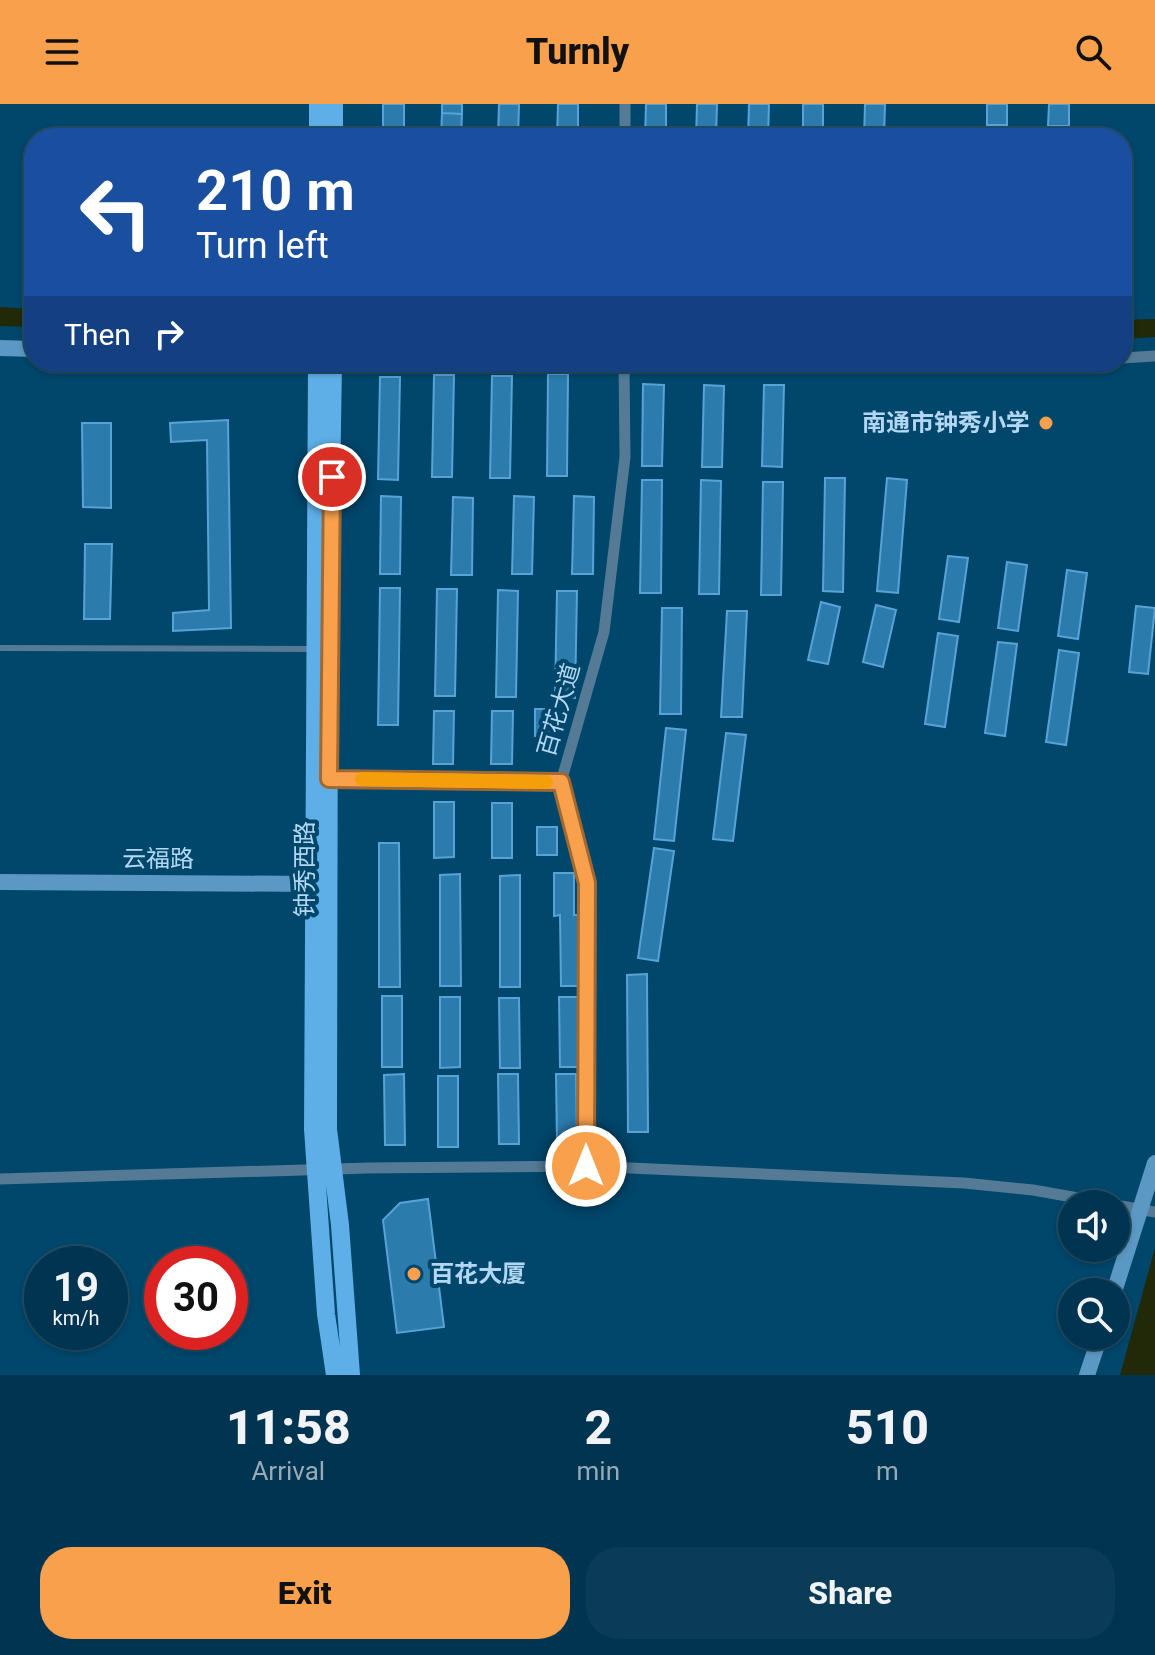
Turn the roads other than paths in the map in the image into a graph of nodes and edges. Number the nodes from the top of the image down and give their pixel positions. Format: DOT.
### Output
graph roads {
  1 [pos="318,104"];
  2 [pos="334,104"];
  3 [pos="625,104"];
  4 [pos="318,128"];
  5 [pos="334,128"];
  6 [pos="625,128"];
  7 [pos="0,348"];
  8 [pos="24,349"];
  9 [pos="1155,356"];
  10 [pos="1132,357"];
  11 [pos="317,372"];
  12 [pos="333,372"];
  13 [pos="624,372"];
  14 [pos="0,648"];
  15 [pos="323,650"];
  16 [pos="322,779"];
  17 [pos="561,782"];
  18 [pos="0,882"];
  19 [pos="315,884"];
  20 [pos="1155,1163"];
  21 [pos="586,1166"];
  22 [pos="324,1170"];
  23 [pos="0,1179"];
  24 [pos="1058,1194"];
  25 [pos="1147,1211"];
  26 [pos="1120,1278"];
  27 [pos="1095,1350"];
  28 [pos="335,1375"];
  29 [pos="351,1375"];
  30 [pos="1087,1375"];
  1 -- 4 [label="main road"];
  2 -- 5 [label="main road"];
  3 -- 6 [label="street"];
  7 -- 8 [label="street"];
  9 -- 10 [label="street"];
  11 -- 15 [label="main road, 钟秀西路"];
  12 -- 15 [label="main road, 钟秀西路"];
  13 -- 17 [label="street, 百花大道"];
  14 -- 15 [label="lane"];
  15 -- 16 [label="main road, 钟秀西路"];
  16 -- 17 [label="street"];
  16 -- 19 [label="main road, 钟秀西路"];
  16 -- 22 [label="main road, 钟秀西路"];
  17 -- 21 [label="street, 百花大道"];
  18 -- 19 [label="street, 云福路"];
  19 -- 22 [label="main road, 钟秀西路"];
  20 -- 25 [label="street"];
  21 -- 22 [label="street"];
  21 -- 24 [label="street"];
  22 -- 23 [label="street"];
  22 -- 28 [label="main road, 钟秀西路"];
  22 -- 29 [label="main road, 钟秀西路"];
  25 -- 26 [label="street"];
  27 -- 30 [label="street"];
}
